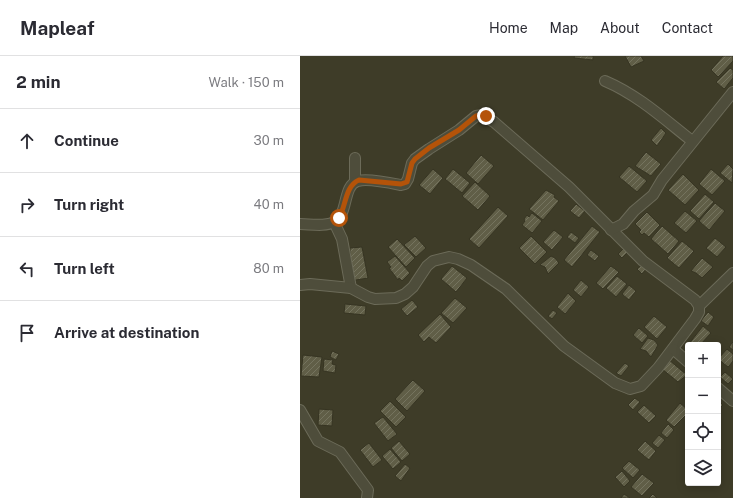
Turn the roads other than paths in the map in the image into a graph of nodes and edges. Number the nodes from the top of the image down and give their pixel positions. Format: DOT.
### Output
graph roads {
  1 [pos="605,81"];
  2 [pos="733,92"];
  3 [pos="692,141"];
  4 [pos="355,158"];
  5 [pos="355,182"];
  6 [pos="334,222"];
  7 [pos="300,224"];
  8 [pos="623,224"];
  9 [pos="611,230"];
  10 [pos="621,239"];
  11 [pos="733,273"];
  12 [pos="300,285"];
  13 [pos="351,288"];
  14 [pos="700,306"];
  15 [pos="673,349"];
  16 [pos="685,359"];
  17 [pos="721,391"];
  18 [pos="733,401"];
  19 [pos="300,410"];
  20 [pos="367,498"];
  1 -- 3 [label="street"];
  2 -- 3 [label="street"];
  3 -- 8 [label="street"];
  4 -- 5 [label="street"];
  5 -- 6 [label="street"];
  5 -- 9 [label="street"];
  6 -- 7 [label="street"];
  6 -- 13 [label="street"];
  8 -- 9 [label="street"];
  8 -- 10 [label="street"];
  9 -- 10 [label="street"];
  10 -- 14 [label="street"];
  11 -- 14 [label="street"];
  12 -- 13 [label="street"];
  13 -- 15 [label="street"];
  14 -- 15 [label="street"];
  15 -- 16 [label="street"];
  17 -- 18 [label="street"];
  19 -- 20 [label="street"];
}
